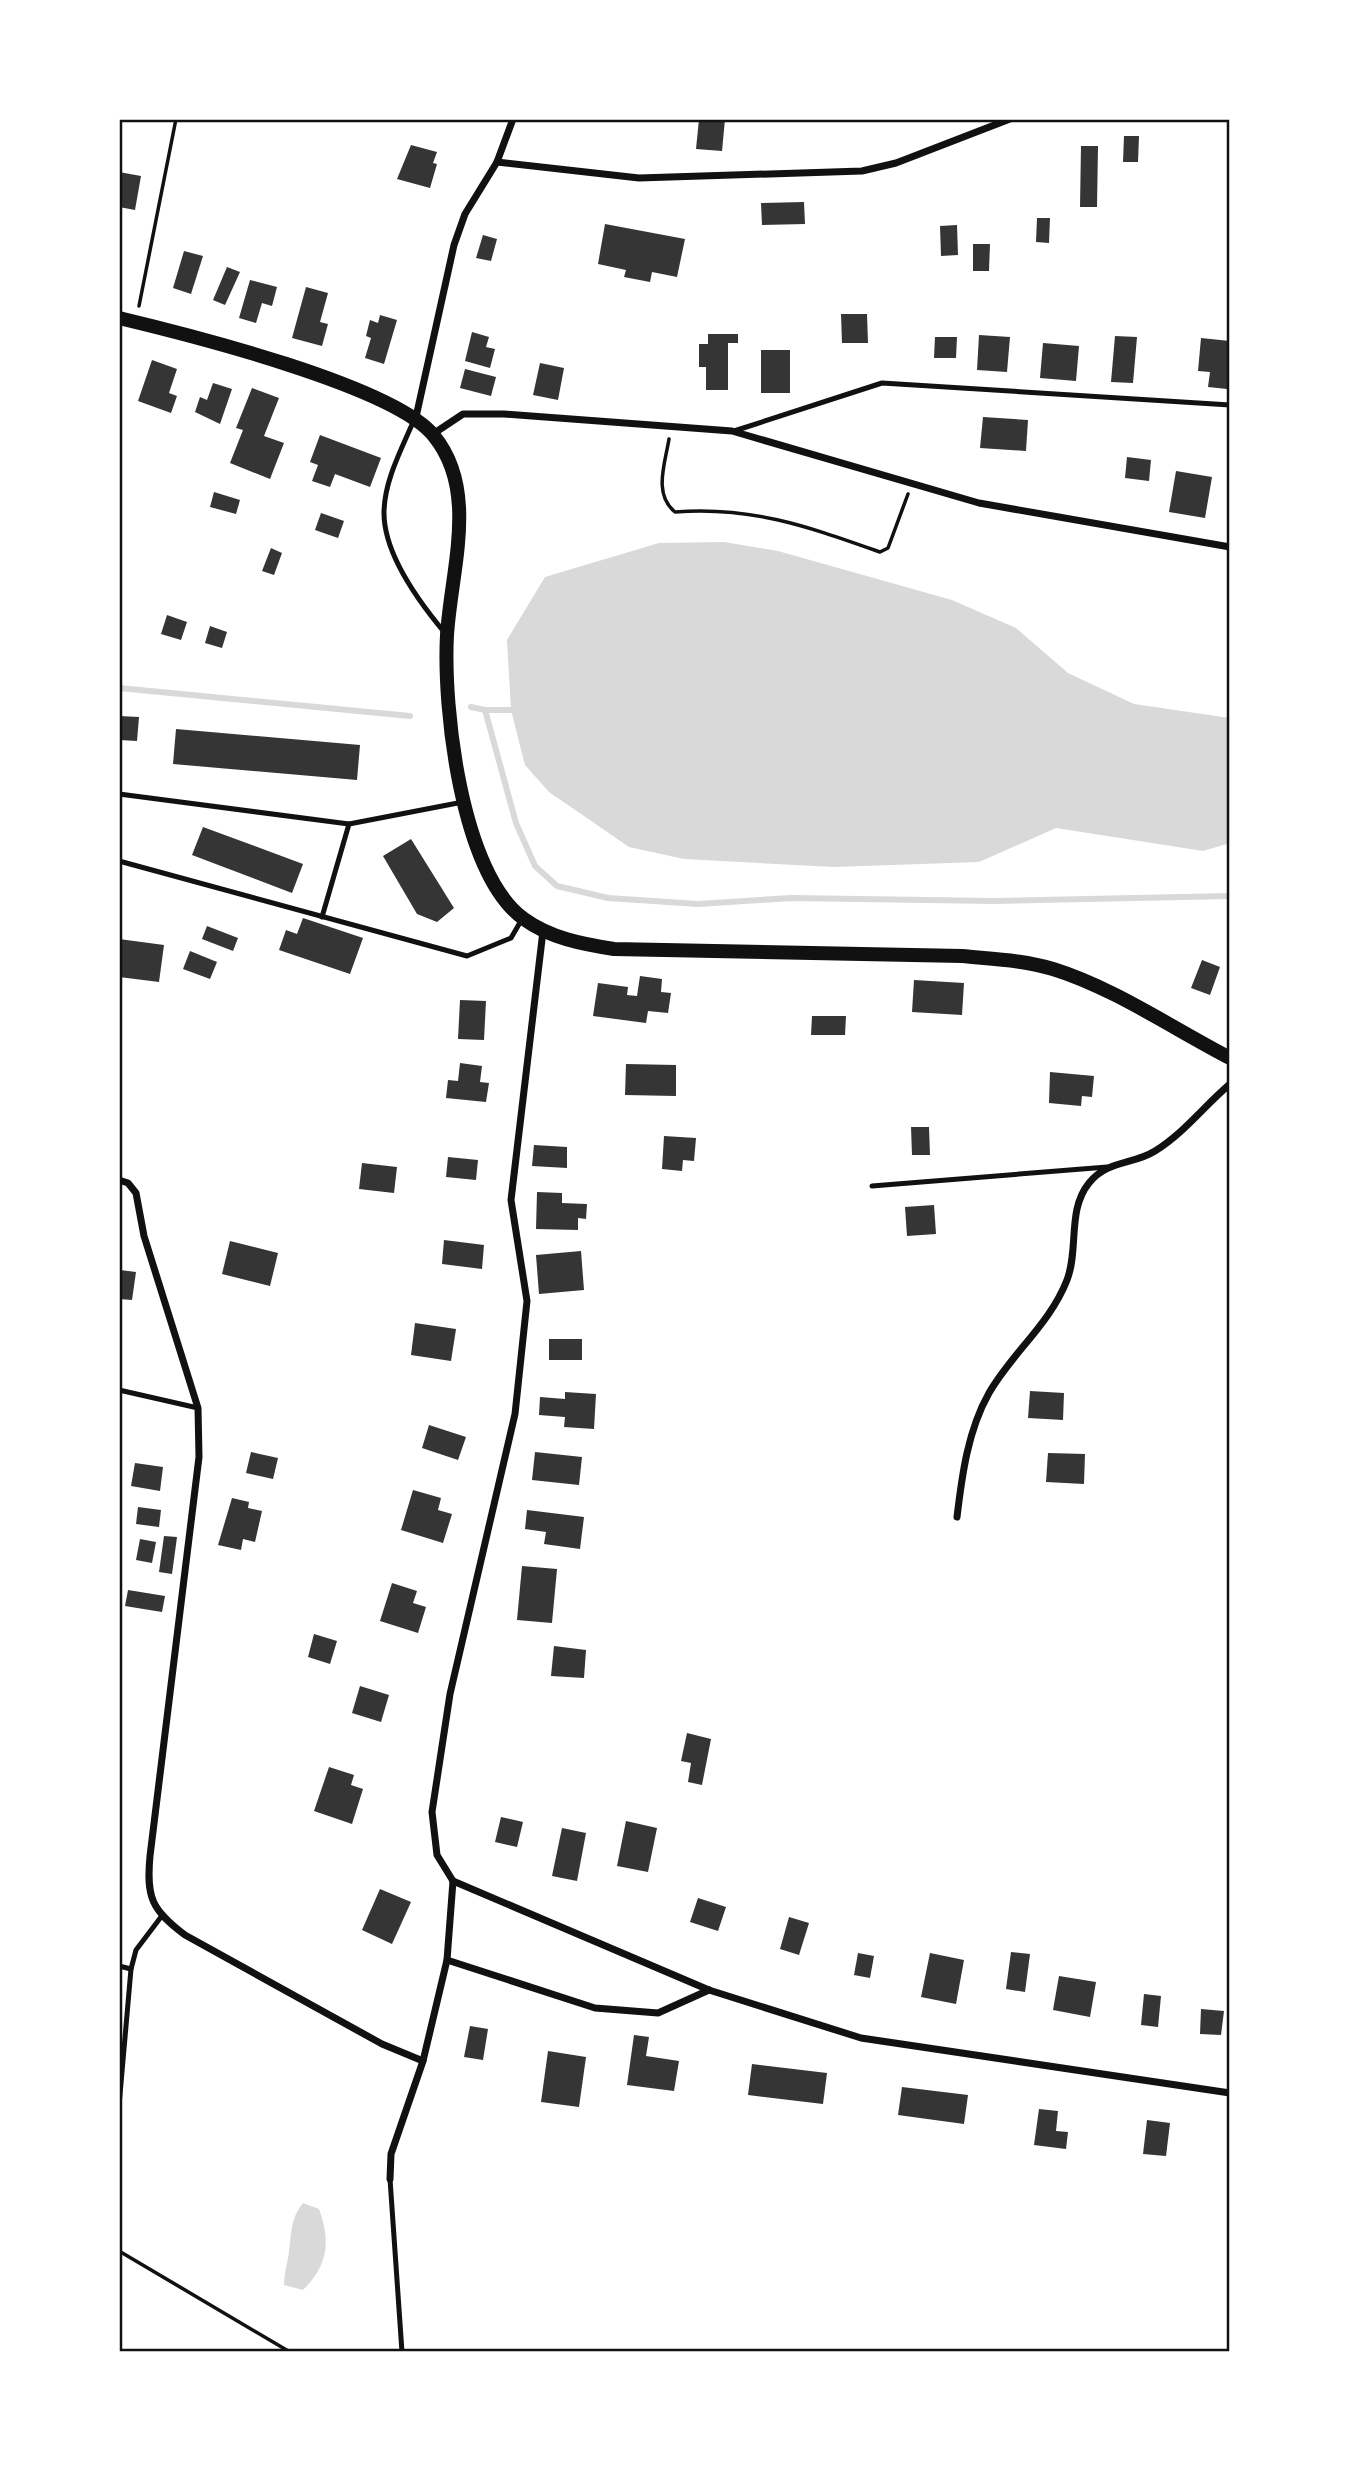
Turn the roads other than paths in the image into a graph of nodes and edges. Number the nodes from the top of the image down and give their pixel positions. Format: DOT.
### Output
graph roads {
  1 [pos="513,119"];
  2 [pos="1010,119"];
  3 [pos="497,162"];
  4 [pos="119,318"];
  5 [pos="1230,405"];
  6 [pos="416,417"];
  7 [pos="732,431"];
  8 [pos="433,434"];
  9 [pos="1230,547"];
  10 [pos="447,636"];
  11 [pos="119,794"];
  12 [pos="463,802"];
  13 [pos="349,824"];
  14 [pos="119,861"];
  15 [pos="322,917"];
  16 [pos="523,918"];
  17 [pos="543,930"];
  18 [pos="1230,1058"];
  19 [pos="1230,1084"];
  20 [pos="1107,1167"];
  21 [pos="119,1181"];
  22 [pos="872,1186"];
  23 [pos="119,1390"];
  24 [pos="198,1408"];
  25 [pos="957,1517"];
  26 [pos="453,1881"];
  27 [pos="161,1917"];
  28 [pos="447,1960"];
  29 [pos="119,1966"];
  30 [pos="131,1969"];
  31 [pos="709,1990"];
  32 [pos="423,2061"];
  33 [pos="1230,2092"];
  34 [pos="119,2106"];
  35 [pos="390,2179"];
  36 [pos="402,2352"];
  1 -- 3 [label="street"];
  2 -- 3 [label="street"];
  3 -- 6 [label="street"];
  4 -- 6 [label="main road"];
  5 -- 7 [label="lane"];
  6 -- 8 [label="main road"];
  6 -- 10 [label="lane"];
  7 -- 8 [label="street"];
  7 -- 9 [label="street"];
  8 -- 10 [label="main road"];
  10 -- 12 [label="main road"];
  11 -- 13 [label="lane"];
  12 -- 13 [label="lane"];
  12 -- 16 [label="main road"];
  13 -- 15 [label="lane"];
  14 -- 15 [label="lane"];
  15 -- 16 [label="lane"];
  16 -- 17 [label="main road"];
  17 -- 18 [label="main road"];
  17 -- 26 [label="street"];
  19 -- 20 [label="street"];
  20 -- 22 [label="lane"];
  20 -- 25 [label="street"];
  21 -- 24 [label="street"];
  23 -- 24 [label="lane"];
  24 -- 27 [label="street"];
  26 -- 28 [label="street"];
  26 -- 31 [label="street"];
  27 -- 30 [label="lane"];
  27 -- 32 [label="street"];
  28 -- 31 [label="street"];
  28 -- 32 [label="street"];
  29 -- 30 [label="lane"];
  30 -- 34 [label="lane"];
  31 -- 33 [label="street"];
  32 -- 35 [label="street"];
  35 -- 36 [label="lane"];
}
